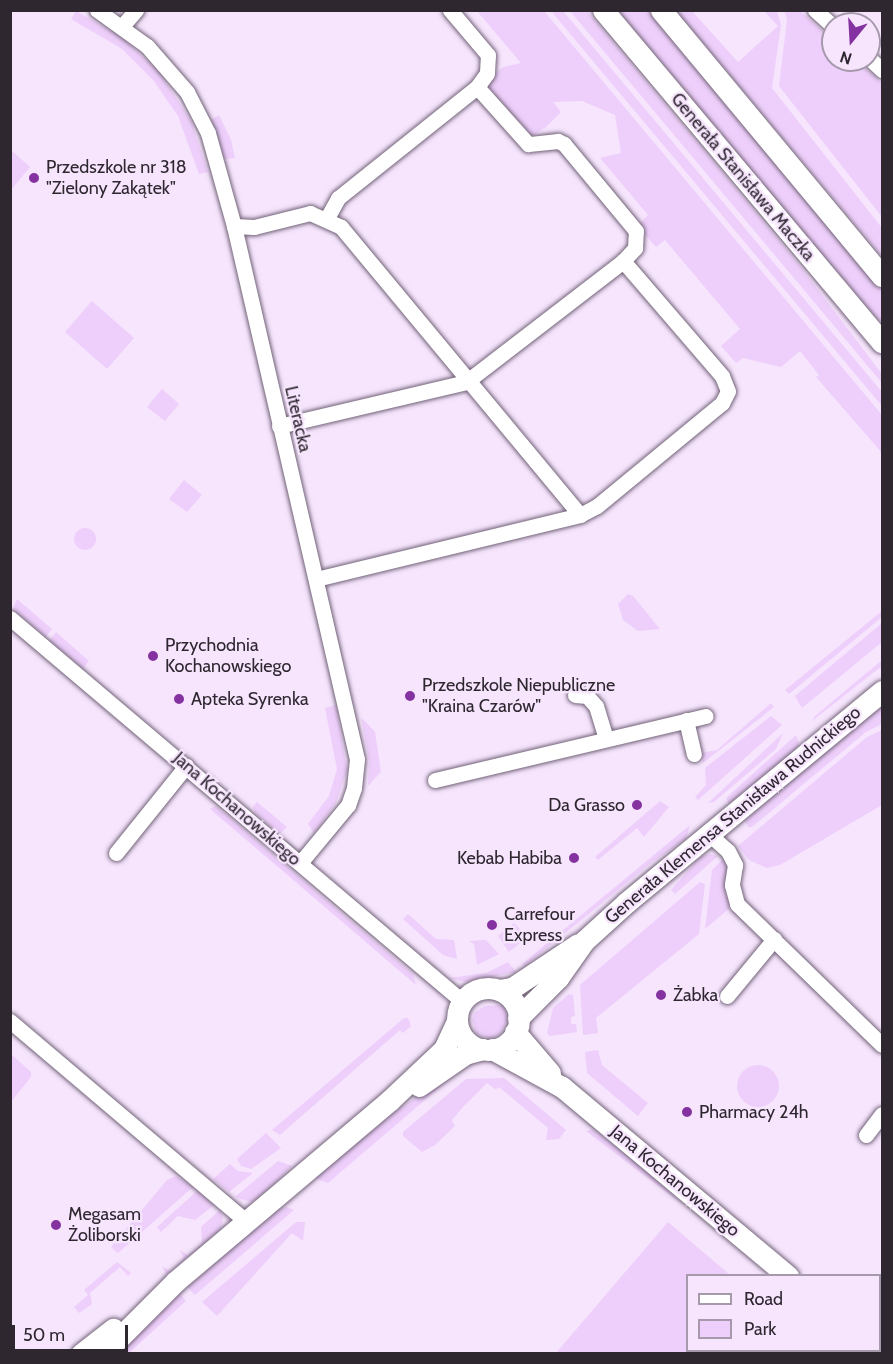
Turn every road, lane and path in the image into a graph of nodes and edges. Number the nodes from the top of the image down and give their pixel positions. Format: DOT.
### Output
graph roads {
  1 [pos="97,10"];
  2 [pos="136,10"];
  3 [pos="450,10"];
  4 [pos="603,10"];
  5 [pos="661,10"];
  6 [pos="123,25"];
  7 [pos="477,87"];
  8 [pos="327,218"];
  9 [pos="234,226"];
  10 [pos="623,261"];
  11 [pos="882,276"];
  12 [pos="882,343"];
  13 [pos="466,382"];
  14 [pos="279,426"];
  15 [pos="580,514"];
  16 [pos="316,579"];
  17 [pos="10,618"];
  18 [pos="882,691"];
  19 [pos="575,694"];
  20 [pos="706,716"];
  21 [pos="686,720"];
  22 [pos="606,738"];
  23 [pos="694,754"];
  24 [pos="186,766"];
  25 [pos="435,780"];
  26 [pos="709,834"];
  27 [pos="116,853"];
  28 [pos="300,863"];
  29 [pos="774,939"];
  30 [pos="584,941"];
  31 [pos="499,990"];
  32 [pos="727,996"];
  33 [pos="459,1011"];
  34 [pos="10,1020"];
  35 [pos="517,1025"];
  36 [pos="882,1045"];
  37 [pos="487,1049"];
  38 [pos="562,1087"];
  39 [pos="389,1101"];
  40 [pos="882,1114"];
  41 [pos="866,1135"];
  42 [pos="246,1221"];
  43 [pos="787,1274"];
  44 [pos="144,1309"];
  45 [pos="81,1353"];
  46 [pos="103,1353"];
  1 -- 6 [label="street, Literacka"];
  2 -- 6 [label="street"];
  3 -- 7 [label="street"];
  4 -- 12 [label="street, Generała Stanisława Maczka"];
  5 -- 11 [label="street"];
  6 -- 9 [label="street, Literacka"];
  7 -- 8 [label="street"];
  7 -- 10 [label="street"];
  8 -- 9 [label="street"];
  8 -- 13 [label="street"];
  9 -- 14 [label="street, Literacka"];
  10 -- 13 [label="street"];
  10 -- 15 [label="street"];
  13 -- 14 [label="street"];
  13 -- 15 [label="street"];
  14 -- 16 [label="street, Literacka"];
  15 -- 16 [label="street"];
  16 -- 28 [label="street, Literacka"];
  17 -- 24 [label="street, Jana Kochanowskiego"];
  18 -- 26 [label="street, Generała Klemensa Stanisława Rudnickiego"];
  19 -- 22 [label="street"];
  20 -- 21 [label="street"];
  21 -- 22 [label="street"];
  21 -- 23 [label="street"];
  22 -- 25 [label="street"];
  24 -- 27 [label="street"];
  24 -- 28 [label="street, Jana Kochanowskiego"];
  26 -- 29 [label="street"];
  26 -- 30 [label="street, Generała Klemensa Stanisława Rudnickiego"];
  28 -- 33 [label="street, Jana Kochanowskiego"];
  29 -- 32 [label="street"];
  29 -- 36 [label="street"];
  30 -- 31 [label="street, Generała Klemensa Stanisława Rudnickiego"];
  30 -- 35 [label="street, Generała Klemensa Stanisława Rudnickiego"];
  31 -- 33 [label="street"];
  31 -- 35 [label="street"];
  33 -- 37 [label="street"];
  33 -- 39 [label="street"];
  34 -- 42 [label="street"];
  35 -- 37 [label="street"];
  35 -- 38 [label="street, Jana Kochanowskiego"];
  37 -- 38 [label="street, Jana Kochanowskiego"];
  37 -- 39 [label="street"];
  38 -- 43 [label="street, Jana Kochanowskiego"];
  39 -- 42 [label="street"];
  40 -- 41 [label="street"];
  42 -- 44 [label="street"];
  44 -- 45 [label="street"];
  44 -- 46 [label="street"];
}
